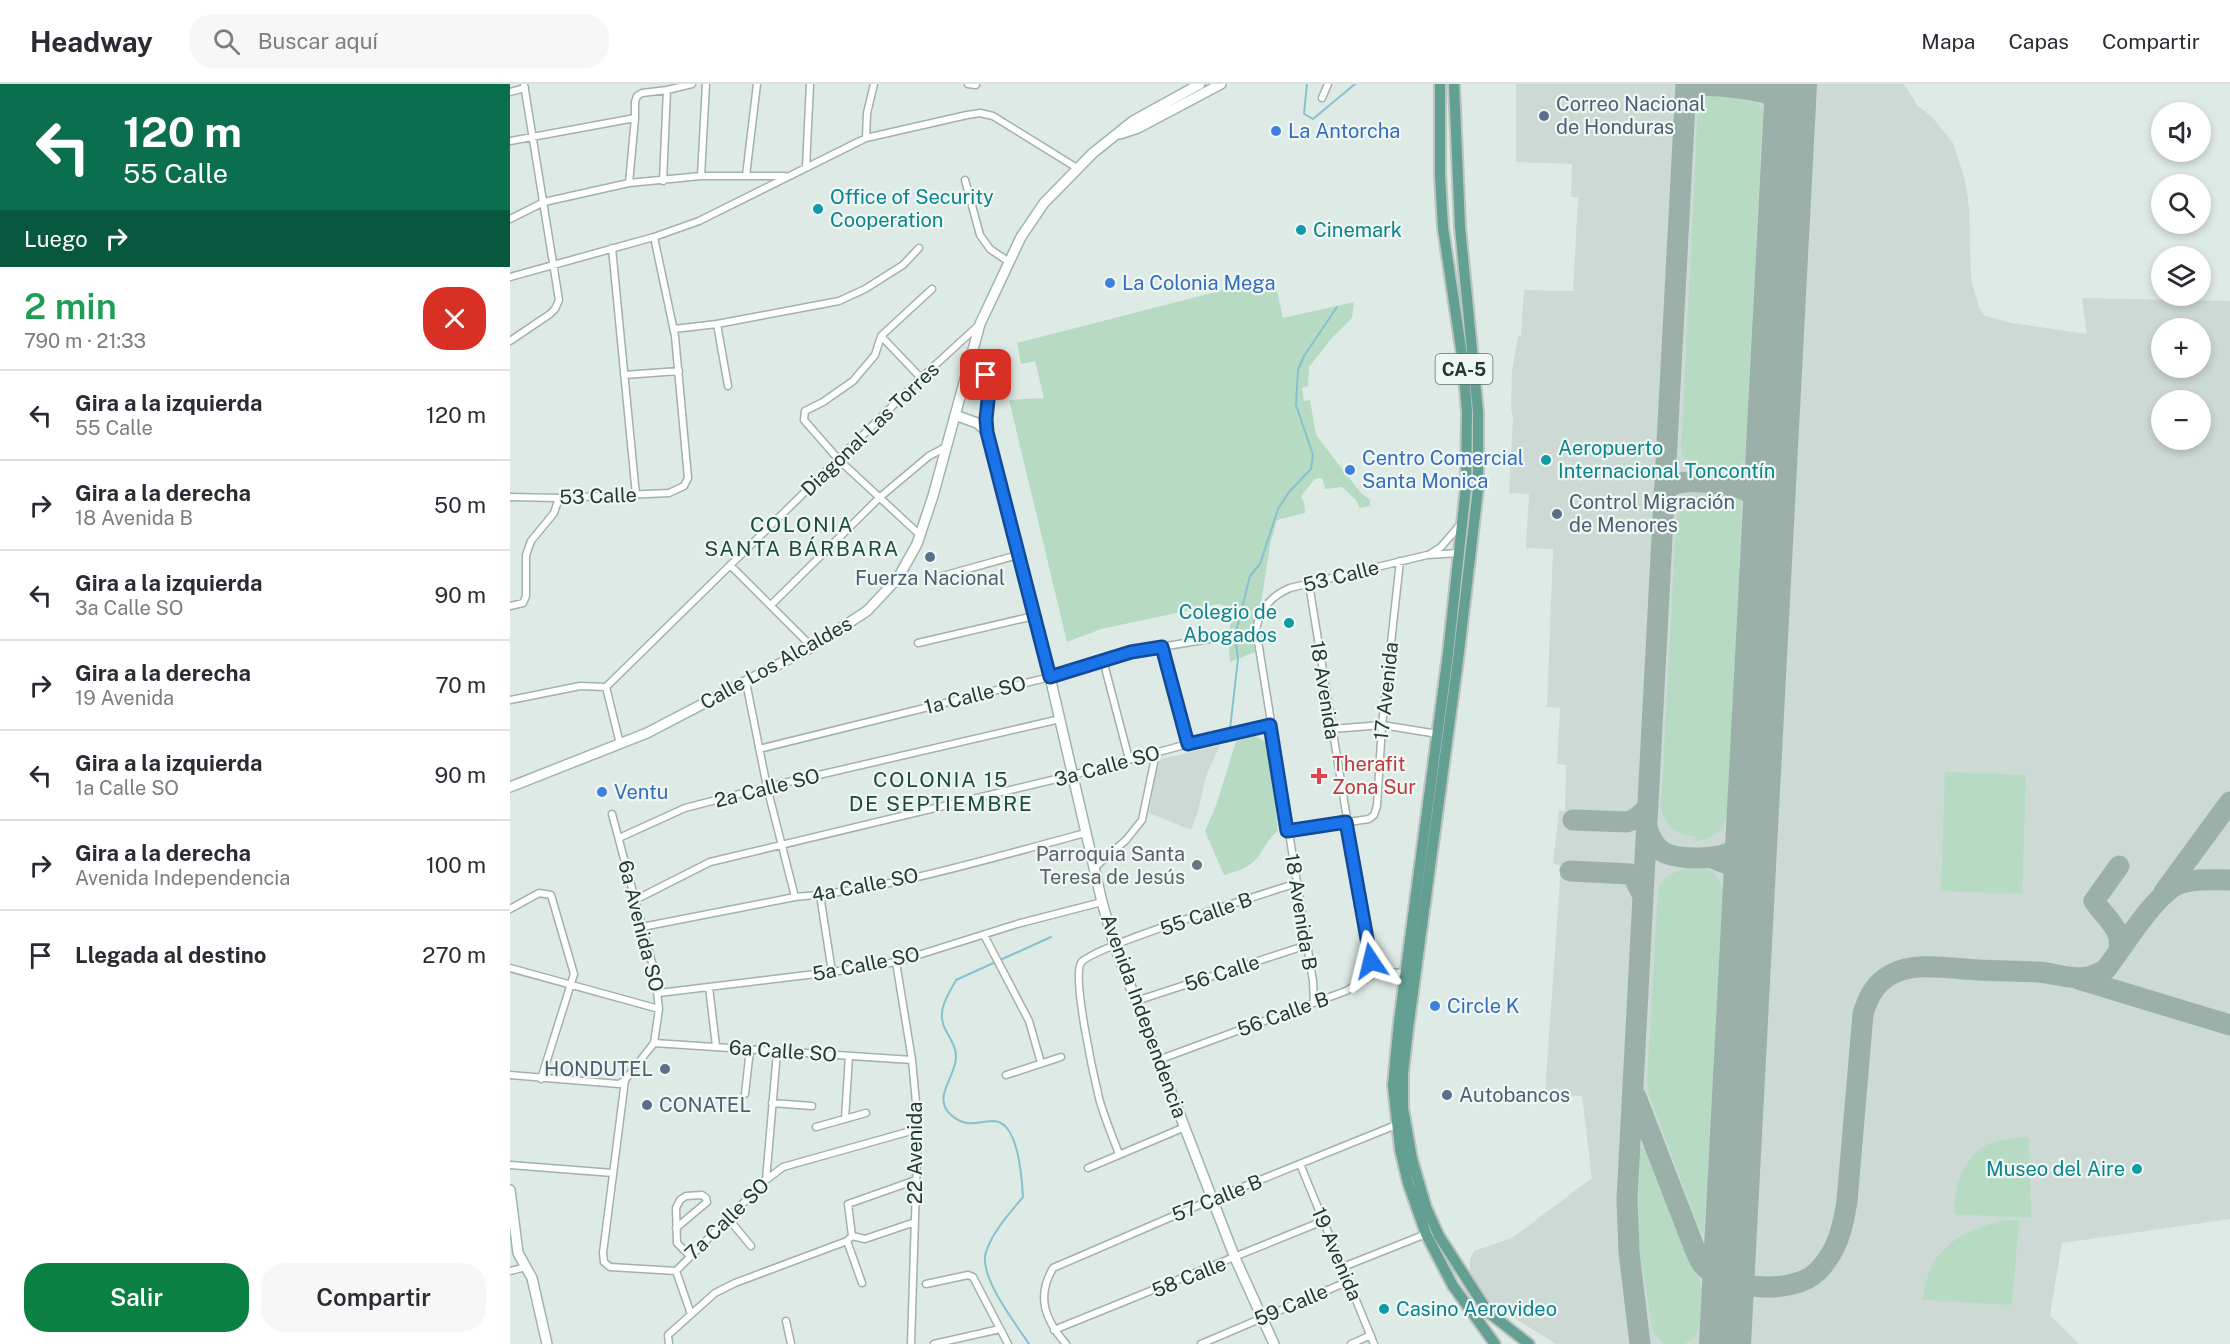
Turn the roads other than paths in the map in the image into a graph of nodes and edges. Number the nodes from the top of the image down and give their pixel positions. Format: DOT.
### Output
graph roads {
  1 [pos="692,84"];
  2 [pos="706,84"];
  3 [pos="757,84"];
  4 [pos="810,84"];
  5 [pos="874,84"];
  6 [pos="968,84"];
  7 [pos="1200,84"];
  8 [pos="1221,84"];
  9 [pos="1328,84"];
  10 [pos="1440,84"];
  11 [pos="1454,84"];
  12 [pos="681,85"];
  13 [pos="976,85"];
  14 [pos="525,86"];
  15 [pos="649,88"];
  16 [pos="667,90"];
  17 [pos="510,92"];
  18 [pos="1322,98"];
  19 [pos="635,118"];
  20 [pos="1115,136"];
  21 [pos="533,137"];
  22 [pos="866,138"];
  23 [pos="510,141"];
  24 [pos="806,167"];
  25 [pos="1077,168"];
  26 [pos="701,176"];
  27 [pos="746,176"];
  28 [pos="789,176"];
  29 [pos="965,180"];
  30 [pos="663,181"];
  31 [pos="629,183"];
  32 [pos="544,202"];
  33 [pos="510,219"];
  34 [pos="654,237"];
  35 [pos="612,248"];
  36 [pos="919,248"];
  37 [pos="1009,262"];
  38 [pos="553,264"];
  39 [pos="510,277"];
  40 [pos="932,289"];
  41 [pos="717,324"];
  42 [pos="980,324"];
  43 [pos="674,329"];
  44 [pos="881,336"];
  45 [pos="510,341"];
  46 [pos="968,365"];
  47 [pos="679,371"];
  48 [pos="624,375"];
  49 [pos="921,378"];
  50 [pos="728,386"];
  51 [pos="955,415"];
  52 [pos="987,432"];
  53 [pos="946,447"];
  54 [pos="839,460"];
  55 [pos="636,495"];
  56 [pos="510,497"];
  57 [pos="559,498"];
  58 [pos="879,498"];
  59 [pos="1462,520"];
  60 [pos="920,535"];
  61 [pos="1459,553"];
  62 [pos="1018,555"];
  63 [pos="1427,555"];
  64 [pos="1400,561"];
  65 [pos="730,565"];
  66 [pos="939,577"];
  67 [pos="1308,584"];
  68 [pos="771,605"];
  69 [pos="510,606"];
  70 [pos="1263,609"];
  71 [pos="1034,616"];
  72 [pos="1227,636"];
  73 [pos="918,643"];
  74 [pos="812,647"];
  75 [pos="1162,647"];
  76 [pos="1103,660"];
  77 [pos="1050,677"];
  78 [pos="746,682"];
  79 [pos="606,687"];
  80 [pos="510,700"];
  81 [pos="1060,719"];
  82 [pos="1270,725"];
  83 [pos="1382,725"];
  84 [pos="1332,729"];
  85 [pos="1438,734"];
  86 [pos="620,744"];
  87 [pos="1188,744"];
  88 [pos="759,749"];
  89 [pos="1156,753"];
  90 [pos="1129,759"];
  91 [pos="1073,775"];
  92 [pos="510,787"];
  93 [pos="767,787"];
  94 [pos="612,814"];
  95 [pos="1346,822"];
  96 [pos="1287,831"];
  97 [pos="1086,833"];
  98 [pos="619,838"];
  99 [pos="781,845"];
  100 [pos="1094,868"];
  101 [pos="1297,883"];
  102 [pos="820,895"];
  103 [pos="795,897"];
  104 [pos="635,900"];
  105 [pos="1102,902"];
  106 [pos="510,909"];
  107 [pos="642,927"];
  108 [pos="984,935"];
  109 [pos="1114,944"];
  110 [pos="1307,945"];
  111 [pos="896,962"];
  112 [pos="510,968"];
  113 [pos="832,972"];
  114 [pos="1377,972"];
  115 [pos="1406,973"];
  116 [pos="570,985"];
  117 [pos="709,987"];
  118 [pos="659,993"];
  119 [pos="1137,1001"];
  120 [pos="1314,1004"];
  121 [pos="659,1009"];
  122 [pos="654,1043"];
  123 [pos="716,1046"];
  124 [pos="750,1049"];
  125 [pos="777,1052"];
  126 [pos="849,1056"];
  127 [pos="1061,1056"];
  128 [pos="912,1060"];
  129 [pos="1158,1060"];
  130 [pos="1041,1063"];
  131 [pos="510,1075"];
  132 [pos="1005,1075"];
  133 [pos="541,1079"];
  134 [pos="625,1080"];
  135 [pos="745,1094"];
  136 [pos="772,1103"];
  137 [pos="812,1106"];
  138 [pos="866,1113"];
  139 [pos="845,1119"];
  140 [pos="1396,1125"];
  141 [pos="816,1127"];
  142 [pos="1185,1127"];
  143 [pos="918,1129"];
  144 [pos="1119,1154"];
  145 [pos="1300,1164"];
  146 [pos="510,1165"];
  147 [pos="1088,1168"];
  148 [pos="613,1173"];
  149 [pos="766,1180"];
  150 [pos="916,1180"];
  151 [pos="510,1190"];
  152 [pos="1213,1199"];
  153 [pos="727,1217"];
  154 [pos="1323,1221"];
  155 [pos="915,1222"];
  156 [pos="676,1228"];
  157 [pos="1426,1234"];
  158 [pos="852,1236"];
  159 [pos="847,1241"];
  160 [pos="751,1246"];
  161 [pos="689,1255"];
  162 [pos="1235,1258"];
  163 [pos="526,1267"];
  164 [pos="1343,1267"];
  165 [pos="510,1271"];
  166 [pos="676,1271"];
  167 [pos="1348,1281"];
  168 [pos="862,1283"];
  169 [pos="926,1284"];
  170 [pos="691,1314"];
  171 [pos="1263,1318"];
  172 [pos="786,1321"];
  173 [pos="1000,1329"];
  174 [pos="1054,1330"];
  175 [pos="1371,1335"];
  176 [pos="547,1344"];
  177 [pos="669,1344"];
  178 [pos="791,1344"];
  179 [pos="911,1344"];
  180 [pos="934,1344"];
  181 [pos="1008,1344"];
  182 [pos="1066,1344"];
  183 [pos="1201,1344"];
  184 [pos="1274,1344"];
  185 [pos="1351,1344"];
  186 [pos="1374,1344"];
  187 [pos="1494,1344"];
  188 [pos="1529,1344"];
  1 -- 12 [label="street"];
  2 -- 26 [label="street"];
  3 -- 27 [label="street"];
  4 -- 24 [label="street"];
  5 -- 22 [label="street"];
  6 -- 13 [label="street"];
  7 -- 20 [label="street, Calle Los Alcaldes"];
  8 -- 20 [label="street, Calle Los Alcaldes"];
  9 -- 18 [label="street"];
  10 -- 59 [label="main road, CA-5"];
  11 -- 188 [label="main road, CA-5"];
  12 -- 16 [label="street"];
  14 -- 17 [label="street"];
  14 -- 21 [label="street"];
  15 -- 16 [label="street"];
  15 -- 19 [label="street"];
  16 -- 30 [label="street"];
  19 -- 21 [label="street"];
  19 -- 31 [label="street"];
  20 -- 25 [label="street, Calle Los Alcaldes"];
  21 -- 23 [label="street"];
  21 -- 32 [label="street"];
  22 -- 24 [label="street"];
  22 -- 25 [label="street"];
  24 -- 28 [label="street"];
  25 -- 37 [label="street, Calle Los Alcaldes"];
  26 -- 27 [label="street"];
  26 -- 30 [label="street"];
  27 -- 28 [label="street"];
  28 -- 34 [label="street"];
  29 -- 37 [label="street"];
  30 -- 31 [label="street"];
  31 -- 32 [label="street"];
  32 -- 33 [label="street"];
  32 -- 38 [label="street"];
  34 -- 35 [label="street"];
  34 -- 43 [label="street"];
  35 -- 38 [label="street"];
  35 -- 48 [label="street"];
  36 -- 41 [label="street"];
  37 -- 42 [label="street, Calle Los Alcaldes"];
  38 -- 39 [label="street"];
  38 -- 45 [label="street"];
  40 -- 44 [label="street"];
  41 -- 43 [label="street"];
  41 -- 50 [label="street"];
  42 -- 46 [label="street, Calle Los Alcaldes"];
  42 -- 49 [label="street, Diagonal Las Torres"];
  43 -- 47 [label="street"];
  44 -- 49 [label="street"];
  44 -- 54 [label="street"];
  46 -- 51 [label="street, Calle Los Alcaldes"];
  46 -- 52 [label="street, Avenida Independencia"];
  47 -- 48 [label="street"];
  47 -- 55 [label="street, 53 Calle"];
  48 -- 55 [label="street"];
  49 -- 54 [label="street, Diagonal Las Torres"];
  51 -- 52 [label="street"];
  51 -- 53 [label="street, Calle Los Alcaldes"];
  52 -- 62 [label="street, Avenida Independencia"];
  53 -- 58 [label="street"];
  53 -- 60 [label="street, Calle Los Alcaldes"];
  54 -- 58 [label="street"];
  54 -- 65 [label="street, Diagonal Las Torres"];
  55 -- 57 [label="street, 53 Calle"];
  56 -- 57 [label="street, 53 Calle"];
  57 -- 69 [label="street"];
  58 -- 60 [label="street"];
  58 -- 68 [label="street"];
  59 -- 61 [label="main road, CA-5"];
  59 -- 63 [label="street, 53 Calle"];
  60 -- 74 [label="street, Calle Los Alcaldes"];
  61 -- 63 [label="street, 53 Calle"];
  61 -- 85 [label="main road, CA-5"];
  62 -- 66 [label="street"];
  62 -- 71 [label="street, Avenida Independencia"];
  63 -- 64 [label="street, 53 Calle"];
  64 -- 67 [label="street, 53 Calle"];
  64 -- 83 [label="street, 17 Avenida"];
  65 -- 68 [label="street"];
  65 -- 79 [label="street, Diagonal Las Torres"];
  67 -- 70 [label="street, 53 Calle"];
  67 -- 84 [label="street, 18 Avenida"];
  68 -- 74 [label="street"];
  70 -- 82 [label="street, 18 Avenida B"];
  71 -- 73 [label="street"];
  71 -- 77 [label="street, Avenida Independencia"];
  72 -- 75 [label="street, 1a Calle SO"];
  74 -- 78 [label="street, Calle Los Alcaldes"];
  75 -- 76 [label="street, 1a Calle SO"];
  75 -- 87 [label="street"];
  76 -- 77 [label="street, 1a Calle SO"];
  76 -- 90 [label="street"];
  77 -- 81 [label="street, Avenida Independencia"];
  77 -- 88 [label="street, 1a Calle SO"];
  78 -- 86 [label="street, Calle Los Alcaldes"];
  78 -- 88 [label="street"];
  79 -- 80 [label="street"];
  79 -- 86 [label="street"];
  81 -- 91 [label="street, Avenida Independencia"];
  81 -- 93 [label="street, 2a Calle SO"];
  82 -- 87 [label="street, 3a Calle SO"];
  82 -- 96 [label="street, 18 Avenida B"];
  83 -- 84 [label="street"];
  83 -- 85 [label="street"];
  83 -- 95 [label="street, 17 Avenida"];
  84 -- 95 [label="street, 18 Avenida"];
  85 -- 115 [label="main road"];
  86 -- 92 [label="street, Calle Los Alcaldes"];
  87 -- 89 [label="street, 3a Calle SO"];
  88 -- 93 [label="street"];
  89 -- 90 [label="street, 3a Calle SO"];
  89 -- 100 [label="street"];
  90 -- 91 [label="street, 3a Calle SO"];
  91 -- 97 [label="street, Avenida Independencia"];
  91 -- 99 [label="street, 3a Calle SO"];
  93 -- 98 [label="street, 2a Calle SO"];
  93 -- 99 [label="street"];
  94 -- 98 [label="street, 6a Avenida SO"];
  95 -- 96 [label="street"];
  95 -- 114 [label="street, 18 Avenida"];
  96 -- 101 [label="street, 18 Avenida B"];
  97 -- 100 [label="street, Avenida Independencia"];
  97 -- 102 [label="street, 4a Calle SO"];
  98 -- 104 [label="street, 6a Avenida SO"];
  99 -- 103 [label="street"];
  99 -- 104 [label="street, 3a Calle SO"];
  100 -- 105 [label="street, Avenida Independencia"];
  101 -- 109 [label="street, 55 Calle B"];
  101 -- 110 [label="street, 18 Avenida B"];
  102 -- 103 [label="street, 4a Calle SO"];
  102 -- 113 [label="street"];
  103 -- 107 [label="street, 4a Calle SO"];
  104 -- 107 [label="street, 6a Avenida SO"];
  105 -- 108 [label="street, 5a Calle SO"];
  105 -- 109 [label="street, Avenida Independencia"];
  106 -- 116 [label="street"];
  107 -- 118 [label="street, 6a Avenida SO"];
  108 -- 111 [label="street, 5a Calle SO"];
  108 -- 130 [label="street"];
  109 -- 119 [label="street, Avenida Independencia"];
  109 -- 144 [label="street, 55 Calle B"];
  110 -- 119 [label="street, 56 Calle"];
  110 -- 120 [label="street, 18 Avenida B"];
  111 -- 113 [label="street, 5a Calle SO"];
  111 -- 128 [label="street, 22 Avenida"];
  112 -- 116 [label="street"];
  113 -- 117 [label="street, 5a Calle SO"];
  114 -- 115 [label="street"];
  114 -- 120 [label="street, 56 Calle B"];
  115 -- 140 [label="main road"];
  116 -- 121 [label="street"];
  116 -- 133 [label="street"];
  117 -- 118 [label="street, 5a Calle SO"];
  117 -- 123 [label="street"];
  118 -- 121 [label="street, 6a Avenida SO"];
  119 -- 129 [label="street, Avenida Independencia"];
  120 -- 129 [label="street, 56 Calle B"];
  121 -- 122 [label="street, 6a Avenida SO"];
  122 -- 123 [label="street, 6a Calle SO"];
  122 -- 134 [label="street, 6a Avenida SO"];
  123 -- 124 [label="street, 6a Calle SO"];
  124 -- 125 [label="street, 6a Calle SO"];
  124 -- 135 [label="street"];
  125 -- 126 [label="street, 6a Calle SO"];
  125 -- 136 [label="street"];
  126 -- 128 [label="street, 6a Calle SO"];
  126 -- 139 [label="street"];
  127 -- 130 [label="street"];
  128 -- 143 [label="street, 22 Avenida"];
  129 -- 142 [label="street, Avenida Independencia"];
  130 -- 132 [label="street"];
  131 -- 133 [label="street"];
  133 -- 134 [label="street"];
  134 -- 148 [label="street"];
  136 -- 137 [label="street"];
  136 -- 149 [label="street"];
  138 -- 139 [label="street"];
  139 -- 141 [label="street"];
  140 -- 145 [label="street, 57 Calle B"];
  140 -- 157 [label="main road"];
  142 -- 144 [label="street"];
  142 -- 152 [label="street, Avenida Independencia"];
  143 -- 149 [label="street, 7a Calle SO"];
  143 -- 150 [label="street, 22 Avenida"];
  144 -- 147 [label="street"];
  145 -- 152 [label="street, 57 Calle B"];
  145 -- 154 [label="street, 19 Avenida"];
  146 -- 148 [label="street"];
  148 -- 166 [label="street"];
  149 -- 153 [label="street, 7a Calle SO"];
  150 -- 155 [label="street, 22 Avenida"];
  150 -- 158 [label="street"];
  151 -- 163 [label="street"];
  152 -- 162 [label="street, Avenida Independencia"];
  152 -- 174 [label="street, 57 Calle B"];
  153 -- 160 [label="street"];
  153 -- 161 [label="street, 7a Calle SO"];
  154 -- 162 [label="street, 58 Calle"];
  154 -- 164 [label="street, 19 Avenida"];
  155 -- 158 [label="street"];
  155 -- 179 [label="street, 22 Avenida"];
  156 -- 156 [label="street"];
  156 -- 161 [label="street"];
  157 -- 164 [label="street, 59 Calle"];
  157 -- 187 [label="main road"];
  158 -- 159 [label="street"];
  159 -- 168 [label="street"];
  159 -- 170 [label="street"];
  161 -- 166 [label="street, 7a Calle SO"];
  162 -- 171 [label="street, Avenida Independencia"];
  162 -- 174 [label="street, 58 Calle"];
  163 -- 165 [label="street"];
  163 -- 176 [label="street"];
  164 -- 167 [label="street, 19 Avenida"];
  166 -- 170 [label="street"];
  167 -- 171 [label="street, 59 Calle"];
  167 -- 175 [label="street, 19 Avenida"];
  169 -- 173 [label="street"];
  170 -- 177 [label="street"];
  171 -- 183 [label="street, 59 Calle"];
  171 -- 184 [label="street, Avenida Independencia"];
  172 -- 178 [label="street"];
  173 -- 180 [label="street"];
  173 -- 181 [label="street"];
  174 -- 182 [label="street"];
  175 -- 185 [label="street"];
  175 -- 186 [label="street, 19 Avenida"];
}
